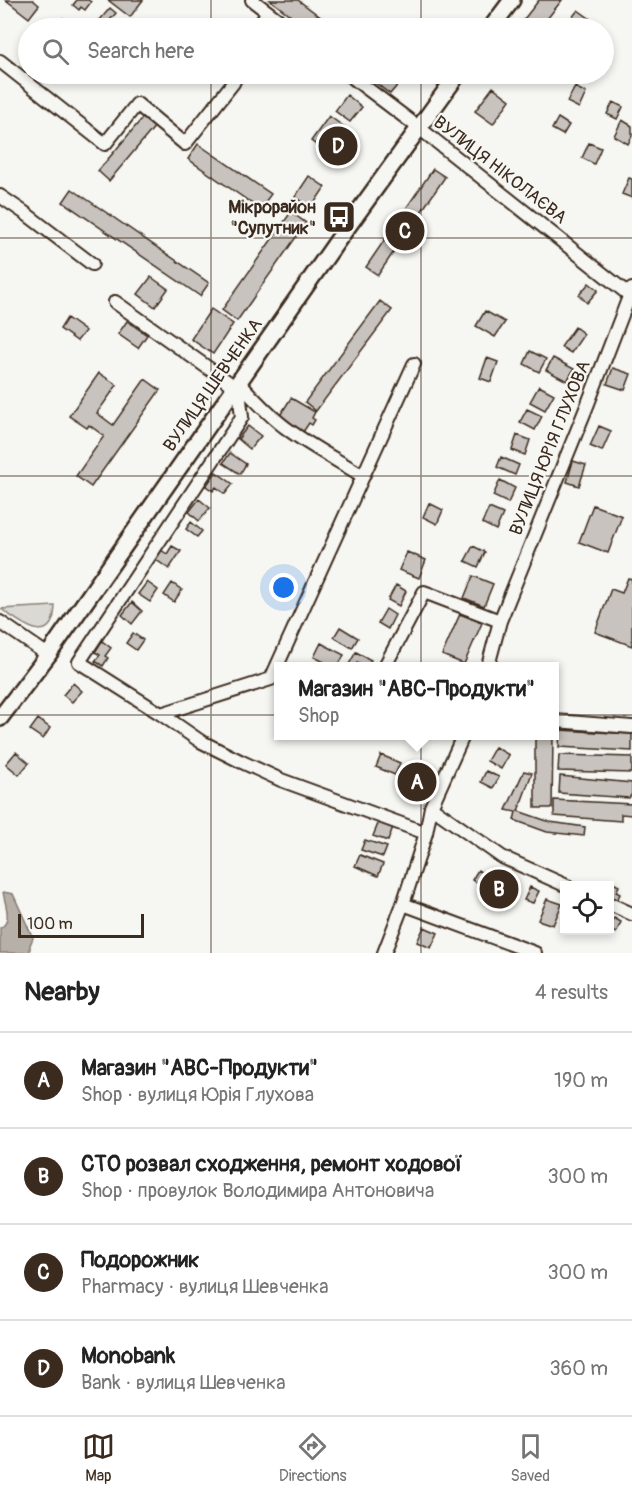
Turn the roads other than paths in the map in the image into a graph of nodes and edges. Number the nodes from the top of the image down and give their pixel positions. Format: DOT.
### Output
graph roads {
  1 [pos="252,0"];
  2 [pos="512,0"];
  3 [pos="267,12"];
  4 [pos="264,18"];
  5 [pos="275,18"];
  6 [pos="498,18"];
  7 [pos="0,61"];
  8 [pos="18,75"];
  9 [pos="29,84"];
  10 [pos="232,84"];
  11 [pos="361,84"];
  12 [pos="450,84"];
  13 [pos="418,127"];
  14 [pos="0,196"];
  15 [pos="92,264"];
  16 [pos="631,293"];
  17 [pos="115,302"];
  18 [pos="414,364"];
  19 [pos="237,385"];
  20 [pos="363,476"];
  21 [pos="500,621"];
  22 [pos="0,622"];
  23 [pos="48,655"];
  24 [pos="282,662"];
  25 [pos="387,662"];
  26 [pos="489,662"];
  27 [pos="274,679"];
  28 [pos="161,714"];
  29 [pos="0,718"];
  30 [pos="559,721"];
  31 [pos="632,727"];
  32 [pos="461,740"];
  33 [pos="431,807"];
  34 [pos="426,833"];
  35 [pos="560,882"];
  36 [pos="403,904"];
  37 [pos="614,906"];
  38 [pos="632,914"];
  39 [pos="384,953"];
  40 [pos="535,953"];
  1 -- 3 [label="street"];
  2 -- 6 [label="main road"];
  3 -- 4 [label="street"];
  3 -- 5 [label="street"];
  7 -- 8 [label="street"];
  9 -- 10 [label="street"];
  11 -- 13 [label="street, ВУЛИЦЯ НІКОЛАЄВА"];
  12 -- 13 [label="main road, ВУЛИЦЯ ШЕВЧЕНКА"];
  13 -- 16 [label="street, ВУЛИЦЯ НІКОЛАЄВА"];
  13 -- 19 [label="main road, ВУЛИЦЯ ШЕВЧЕНКА"];
  14 -- 15 [label="street"];
  16 -- 21 [label="street, ВУЛИЦЯ ЮРІЯ ГЛУХОВА"];
  17 -- 19 [label="street"];
  18 -- 20 [label="street"];
  19 -- 20 [label="street"];
  19 -- 23 [label="main road, ВУЛИЦЯ ШЕВЧЕНКА"];
  19 -- 28 [label="street"];
  20 -- 24 [label="street"];
  21 -- 25 [label="street"];
  21 -- 26 [label="street, ВУЛИЦЯ ЮРІЯ ГЛУХОВА"];
  22 -- 23 [label="street"];
  23 -- 29 [label="main road, ВУЛИЦЯ ШЕВЧЕНКА"];
  27 -- 28 [label="street"];
  28 -- 34 [label="street"];
  30 -- 31 [label="street"];
  32 -- 33 [label="street"];
  33 -- 34 [label="street"];
  33 -- 35 [label="street"];
  34 -- 36 [label="street"];
  36 -- 39 [label="street"];
  36 -- 40 [label="street"];
  37 -- 38 [label="street"];
}
